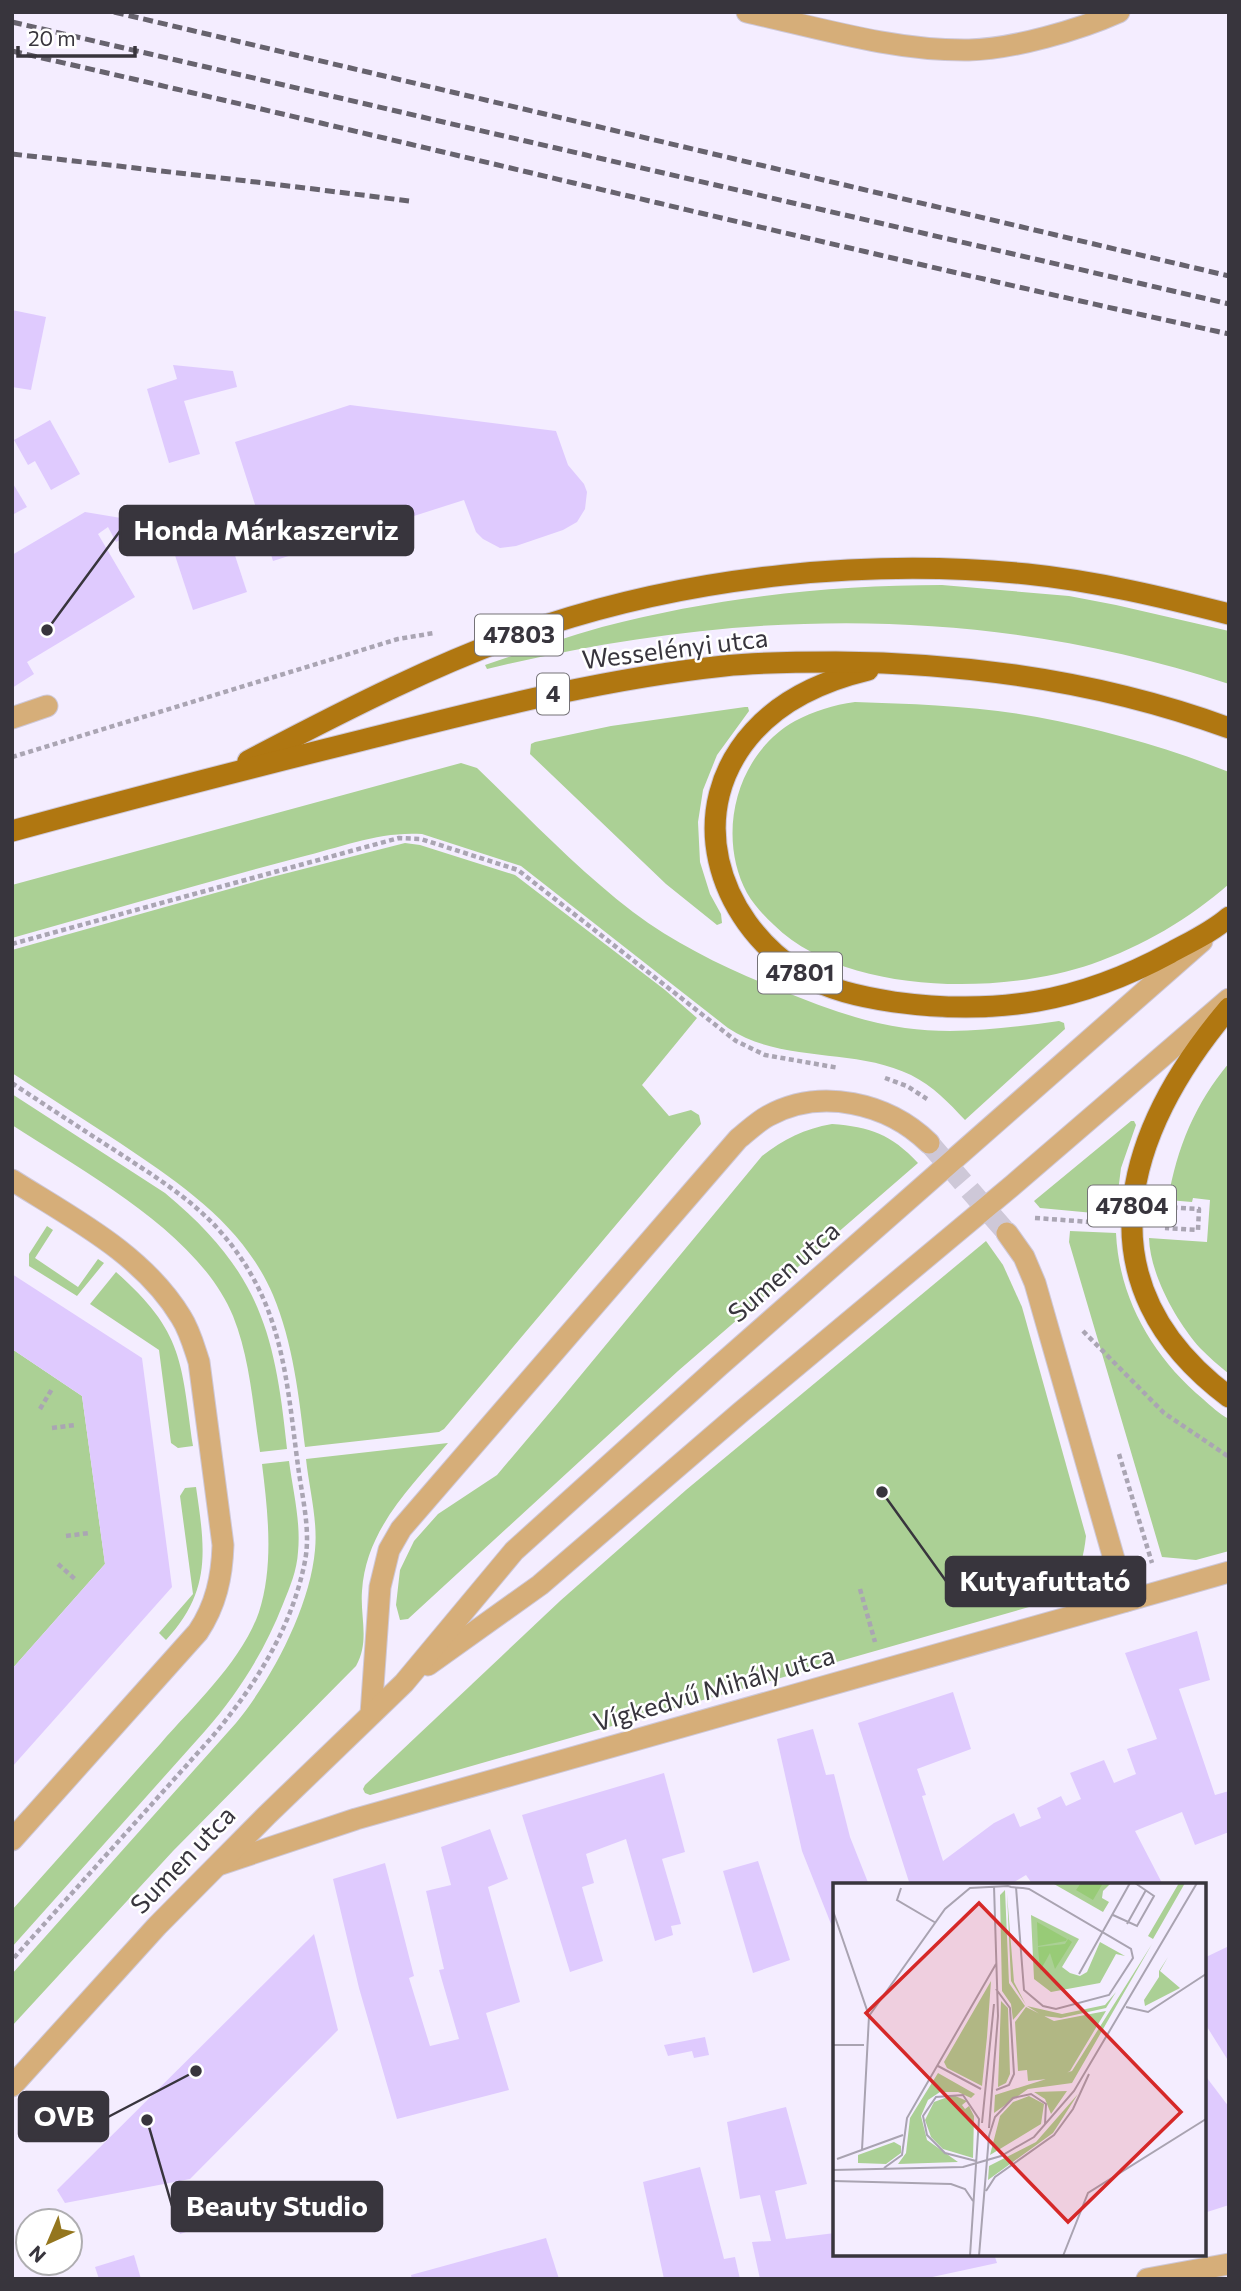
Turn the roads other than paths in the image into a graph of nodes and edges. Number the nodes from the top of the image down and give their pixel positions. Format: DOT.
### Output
graph roads {
  1 [pos="747,12"];
  2 [pos="1119,12"];
  3 [pos="1229,614"];
  4 [pos="898,663"];
  5 [pos="47,706"];
  6 [pos="12,718"];
  7 [pos="1229,727"];
  8 [pos="217,777"];
  9 [pos="12,831"];
  10 [pos="1225,920"];
  11 [pos="1229,999"];
  12 [pos="1229,1008"];
  13 [pos="929,1143"];
  14 [pos="12,1180"];
  15 [pos="1007,1233"];
  16 [pos="1229,1397"];
  17 [pos="1229,1572"];
  18 [pos="1126,1601"];
  19 [pos="404,1683"];
  20 [pos="372,1714"];
  21 [pos="12,1840"];
  22 [pos="215,1866"];
  23 [pos="12,2086"];
  24 [pos="1229,2264"];
  25 [pos="1147,2279"];
  1 -- 2 [label="street"];
  3 -- 8 [label="main road, 47803"];
  4 -- 7 [label="main road, Wesselényi utca / 4"];
  4 -- 8 [label="main road, Wesselényi utca / 4"];
  4 -- 10 [label="main road, 47801"];
  5 -- 6 [label="street"];
  8 -- 9 [label="main road, Wesselényi utca / 4"];
  10 -- 19 [label="street, Sumen utca"];
  11 -- 19 [label="street, Sumen utca"];
  12 -- 16 [label="main road, 47804"];
  13 -- 20 [label="street"];
  14 -- 21 [label="street"];
  15 -- 18 [label="street"];
  17 -- 18 [label="street, Vígkedvű Mihály utca"];
  18 -- 22 [label="street, Vígkedvű Mihály utca"];
  19 -- 20 [label="street, Sumen utca"];
  20 -- 22 [label="street, Sumen utca"];
  22 -- 23 [label="street, Sumen utca"];
  24 -- 25 [label="street"];
}
